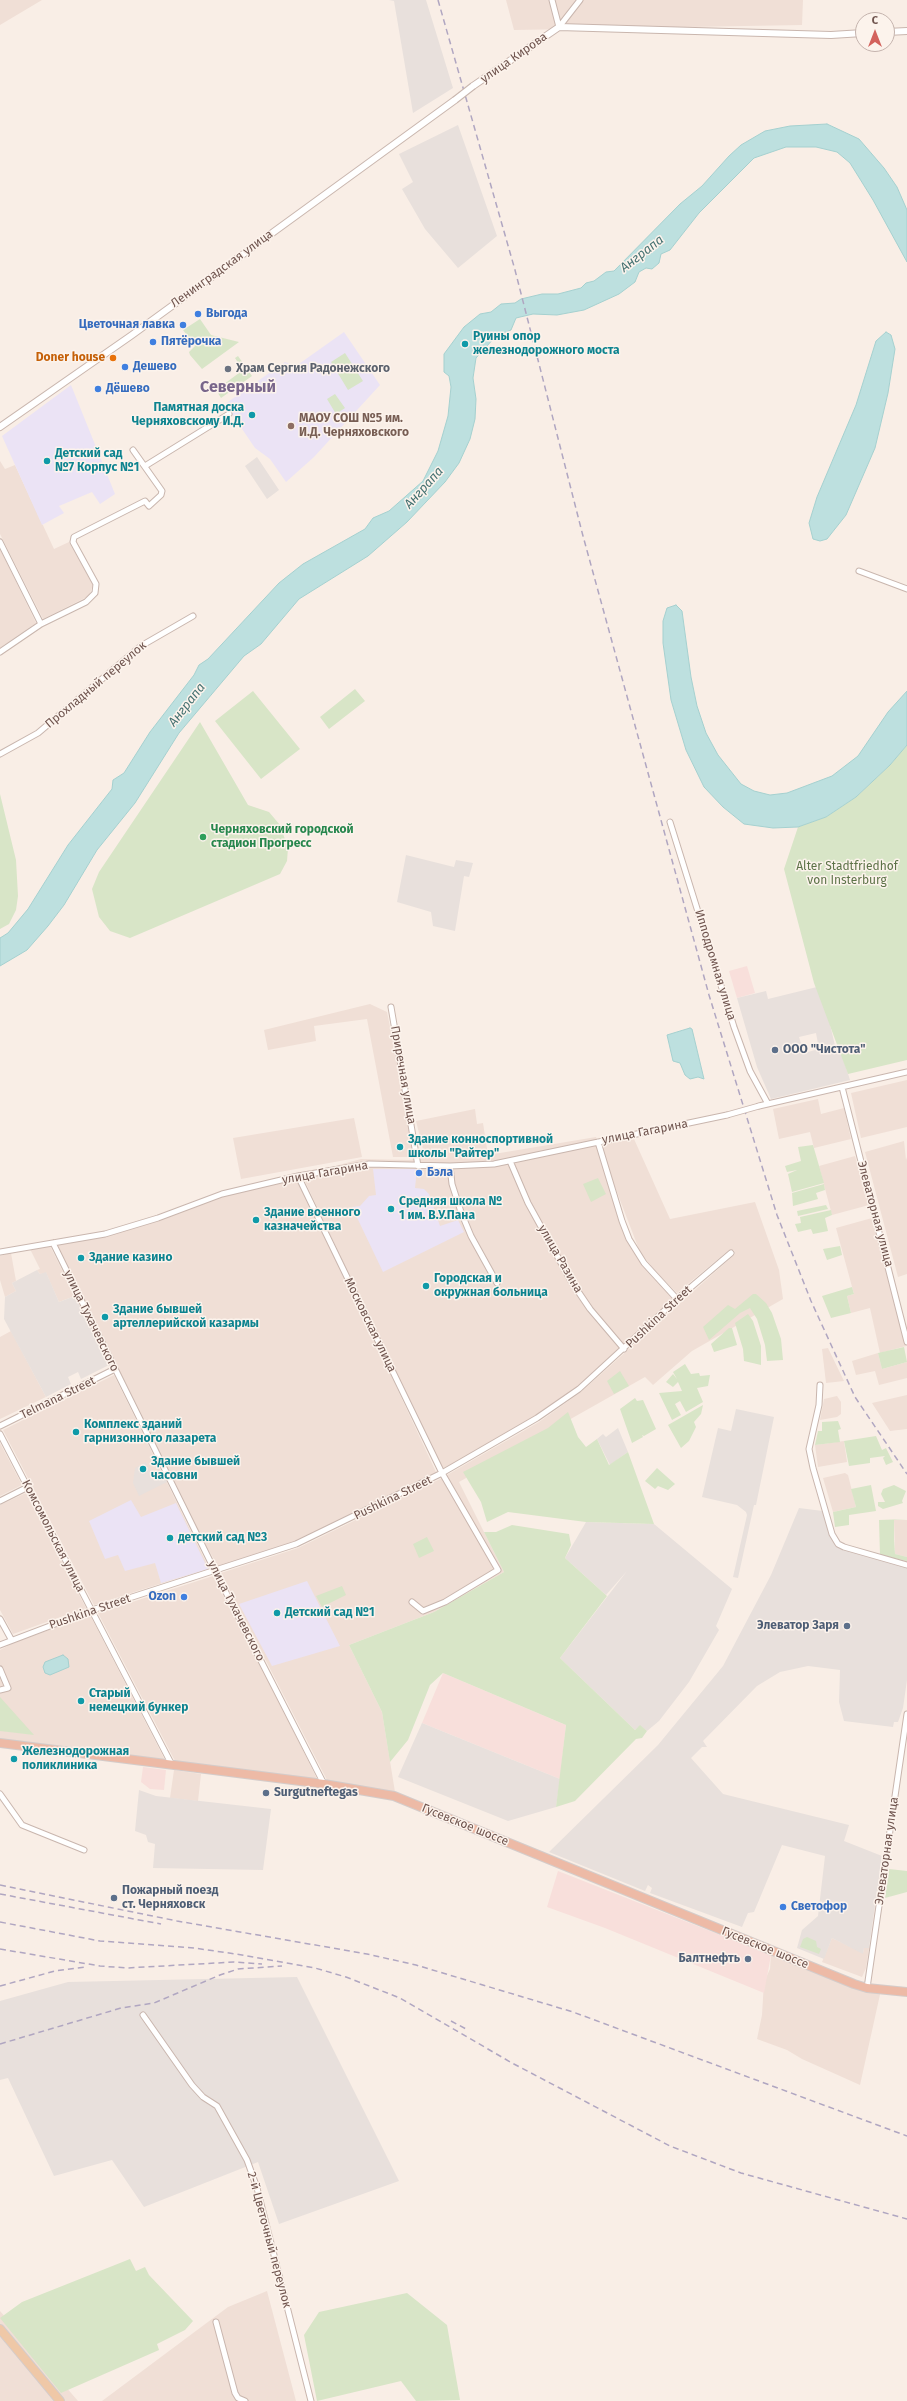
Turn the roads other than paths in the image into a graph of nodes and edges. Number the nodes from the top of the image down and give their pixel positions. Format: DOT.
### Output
graph roads {
  1 [pos="552,0"];
  2 [pos="580,0"];
  3 [pos="559,27"];
  4 [pos="907,31"];
  5 [pos="895,32"];
  6 [pos="855,34"];
  7 [pos="442,109"];
  8 [pos="229,414"];
  9 [pos="0,427"];
  10 [pos="133,450"];
  11 [pos="145,466"];
  12 [pos="0,542"];
  13 [pos="859,571"];
  14 [pos="907,590"];
  15 [pos="192,616"];
  16 [pos="41,624"];
  17 [pos="0,652"];
  18 [pos="0,754"];
  19 [pos="670,822"];
  20 [pos="391,1007"];
  21 [pos="907,1072"];
  22 [pos="842,1087"];
  23 [pos="768,1104"];
  24 [pos="598,1142"];
  25 [pos="510,1161"];
  26 [pos="418,1166"];
  27 [pos="450,1166"];
  28 [pos="298,1176"];
  29 [pos="53,1243"];
  30 [pos="0,1252"];
  31 [pos="731,1253"];
  32 [pos="497,1283"];
  33 [pos="677,1299"];
  34 [pos="907,1342"];
  35 [pos="624,1349"];
  36 [pos="116,1369"];
  37 [pos="820,1385"];
  38 [pos="0,1426"];
  39 [pos="0,1434"];
  40 [pos="442,1473"];
  41 [pos="28,1487"];
  42 [pos="0,1501"];
  43 [pos="907,1565"];
  44 [pos="215,1571"];
  45 [pos="412,1602"];
  46 [pos="92,1610"];
  47 [pos="0,1619"];
  48 [pos="11,1639"];
  49 [pos="0,1645"];
  50 [pos="0,1668"];
  51 [pos="0,1690"];
  52 [pos="907,1714"];
  53 [pos="0,1744"];
  54 [pos="172,1765"];
  55 [pos="324,1784"];
  56 [pos="0,1794"];
  57 [pos="84,1850"];
  58 [pos="867,1988"];
  59 [pos="907,1992"];
  60 [pos="143,2015"];
  61 [pos="216,2322"];
  62 [pos="0,2330"];
  63 [pos="60,2401"];
  64 [pos="244,2401"];
  65 [pos="311,2401"];
  1 -- 3 [label="street"];
  2 -- 3 [label="street, улица Кирова"];
  3 -- 6 [label="street"];
  3 -- 7 [label="street, улица Кирова, bridge"];
  4 -- 5 [label="street"];
  7 -- 9 [label="street, Ленинградская улица"];
  8 -- 11 [label="street"];
  10 -- 11 [label="street"];
  11 -- 16 [label="street"];
  12 -- 16 [label="street"];
  13 -- 14 [label="street"];
  15 -- 18 [label="street, Прохладный переулок"];
  16 -- 17 [label="street"];
  19 -- 23 [label="street, Ипподромная улица"];
  20 -- 26 [label="street, Приречная улица"];
  21 -- 22 [label="street"];
  22 -- 23 [label="street"];
  22 -- 34 [label="street, Элеваторная улица"];
  23 -- 24 [label="street, улица Гагарина, bridge"];
  24 -- 25 [label="street, улица Гагарина"];
  24 -- 33 [label="street"];
  25 -- 27 [label="street, улица Гагарина"];
  25 -- 35 [label="street, улица Разина"];
  26 -- 27 [label="street, улица Гагарина"];
  26 -- 28 [label="street, улица Гагарина"];
  27 -- 32 [label="street"];
  28 -- 29 [label="street, улица Гагарина"];
  28 -- 40 [label="street, Московская улица"];
  29 -- 30 [label="street, улица Гагарина"];
  29 -- 36 [label="street, улица Тухачевского"];
  31 -- 33 [label="street, Pushkina Street"];
  33 -- 35 [label="street, Pushkina Street"];
  35 -- 40 [label="street, Pushkina Street"];
  36 -- 38 [label="street, Telmana Street"];
  36 -- 44 [label="street, улица Тухачевского"];
  37 -- 43 [label="street"];
  39 -- 41 [label="street, Комсомольская улица"];
  40 -- 44 [label="street, Pushkina Street"];
  40 -- 45 [label="street, Московская улица"];
  41 -- 42 [label="street"];
  41 -- 46 [label="street, Комсомольская улица"];
  44 -- 46 [label="street, Pushkina Street"];
  44 -- 55 [label="street, улица Тухачевского"];
  46 -- 48 [label="street, Pushkina Street"];
  46 -- 54 [label="street, Комсомольская улица"];
  47 -- 48 [label="street"];
  48 -- 49 [label="street, Pushkina Street"];
  50 -- 51 [label="street"];
  52 -- 58 [label="street, Элеваторная улица"];
  53 -- 54 [label="highway, Гусевское шоссе"];
  54 -- 55 [label="highway, Гусевское шоссе"];
  55 -- 58 [label="highway, Гусевское шоссе"];
  56 -- 57 [label="street"];
  58 -- 59 [label="highway, Гусевское шоссе"];
  60 -- 65 [label="street, 2-й Цветочный переулок"];
  61 -- 64 [label="street"];
  62 -- 63 [label="main road"];
}
